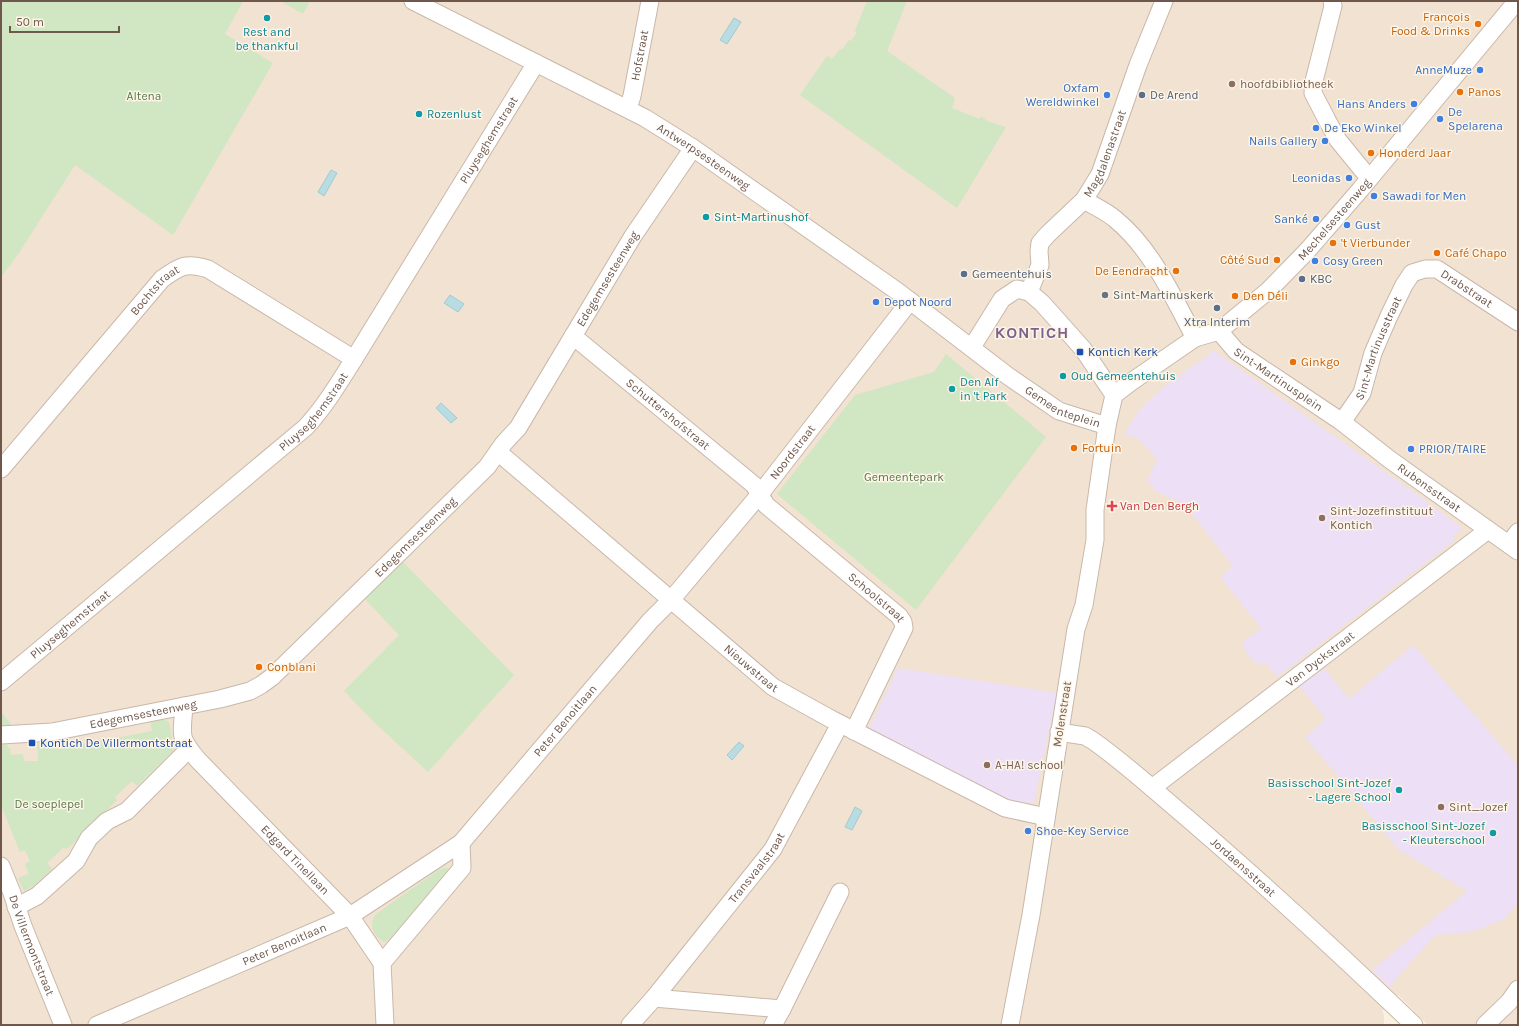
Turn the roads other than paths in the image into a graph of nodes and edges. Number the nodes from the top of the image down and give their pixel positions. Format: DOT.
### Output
graph roads {
  1 [pos="413,1"];
  2 [pos="650,1"];
  3 [pos="1164,1"];
  4 [pos="1332,1"];
  5 [pos="1517,1"];
  6 [pos="536,63"];
  7 [pos="628,108"];
  8 [pos="693,148"];
  9 [pos="1369,178"];
  10 [pos="1084,200"];
  11 [pos="1412,273"];
  12 [pos="1029,292"];
  13 [pos="910,300"];
  14 [pos="1518,322"];
  15 [pos="1219,331"];
  16 [pos="573,336"];
  17 [pos="1195,338"];
  18 [pos="972,348"];
  19 [pos="354,359"];
  20 [pos="1114,395"];
  21 [pos="1342,422"];
  22 [pos="1107,426"];
  23 [pos="498,452"];
  24 [pos="1,469"];
  25 [pos="760,494"];
  26 [pos="1488,530"];
  27 [pos="1515,542"];
  28 [pos="671,600"];
  29 [pos="1,682"];
  30 [pos="184,706"];
  31 [pos="840,724"];
  32 [pos="854,731"];
  33 [pos="1059,732"];
  34 [pos="1,735"];
  35 [pos="189,749"];
  36 [pos="1152,788"];
  37 [pos="1046,817"];
  38 [pos="461,843"];
  39 [pos="1,866"];
  40 [pos="840,892"];
  41 [pos="16,907"];
  42 [pos="350,916"];
  43 [pos="382,963"];
  44 [pos="1515,997"];
  45 [pos="654,998"];
  46 [pos="782,1009"];
  47 [pos="1398,1019"];
  48 [pos="63,1025"];
  49 [pos="97,1025"];
  50 [pos="385,1025"];
  51 [pos="630,1025"];
  52 [pos="774,1025"];
  53 [pos="1010,1025"];
  54 [pos="1414,1025"];
  55 [pos="1485,1025"];
  1 -- 6 [label="street, Antwerpsesteenweg"];
  2 -- 7 [label="street, Hofstraat"];
  3 -- 10 [label="street, Magdalenastraat"];
  4 -- 9 [label="street"];
  5 -- 9 [label="street, Mechelsesteenweg"];
  6 -- 7 [label="street, Antwerpsesteenweg"];
  6 -- 19 [label="street, Pluyseghemstraat"];
  7 -- 8 [label="street, Antwerpsesteenweg"];
  8 -- 13 [label="street, Antwerpsesteenweg"];
  8 -- 16 [label="street, Edegemsesteenweg"];
  9 -- 15 [label="street, Mechelsesteenweg"];
  10 -- 12 [label="street, Magdalenastraat"];
  10 -- 17 [label="street"];
  11 -- 14 [label="street, Drabstraat"];
  11 -- 21 [label="street, Sint-Martinusstraat"];
  12 -- 18 [label="street"];
  12 -- 20 [label="street"];
  13 -- 18 [label="street, Antwerpsesteenweg"];
  13 -- 25 [label="street, Noordstraat"];
  15 -- 17 [label="street, Mechelsesteenweg"];
  15 -- 21 [label="street, Sint-Martinusplein"];
  16 -- 23 [label="street, Edegemsesteenweg"];
  16 -- 25 [label="street, Schuttershofstraat"];
  17 -- 20 [label="street, Mechelsesteenweg"];
  18 -- 22 [label="street, Gemeenteplein"];
  19 -- 24 [label="street, Bochtstraat"];
  19 -- 29 [label="street, Pluyseghemstraat"];
  20 -- 22 [label="street, Gemeenteplein"];
  21 -- 26 [label="street, Rubensstraat"];
  22 -- 33 [label="street, Molenstraat"];
  23 -- 28 [label="street, Nieuwstraat"];
  23 -- 30 [label="street, Edegemsesteenweg"];
  25 -- 28 [label="street, Noordstraat"];
  25 -- 32 [label="street, Schoolstraat"];
  26 -- 27 [label="street, Rubensstraat"];
  26 -- 36 [label="street, Van Dyckstraat"];
  28 -- 31 [label="street, Nieuwstraat"];
  28 -- 38 [label="street, Peter Benoitlaan"];
  30 -- 34 [label="street, Edegemsesteenweg"];
  30 -- 35 [label="street, Edgard Tinellaan"];
  31 -- 32 [label="street, Nieuwstraat"];
  31 -- 45 [label="street, Transvaalstraat"];
  32 -- 37 [label="street, Nieuwstraat"];
  33 -- 36 [label="street, Jordaensstraat"];
  33 -- 37 [label="street, Molenstraat"];
  35 -- 41 [label="street"];
  35 -- 42 [label="street, Edgard Tinellaan"];
  36 -- 47 [label="street, Jordaensstraat"];
  37 -- 53 [label="street, Molenstraat"];
  38 -- 42 [label="street, Peter Benoitlaan"];
  38 -- 43 [label="street"];
  39 -- 41 [label="street, De Villermontstraat"];
  40 -- 46 [label="street"];
  41 -- 48 [label="street, De Villermontstraat"];
  42 -- 43 [label="street, Edgard Tinellaan"];
  42 -- 49 [label="street, Peter Benoitlaan"];
  43 -- 50 [label="street"];
  44 -- 55 [label="street"];
  45 -- 46 [label="street"];
  45 -- 51 [label="street, Transvaalstraat"];
  46 -- 52 [label="street"];
  47 -- 54 [label="street, Jordaensstraat"];
}
